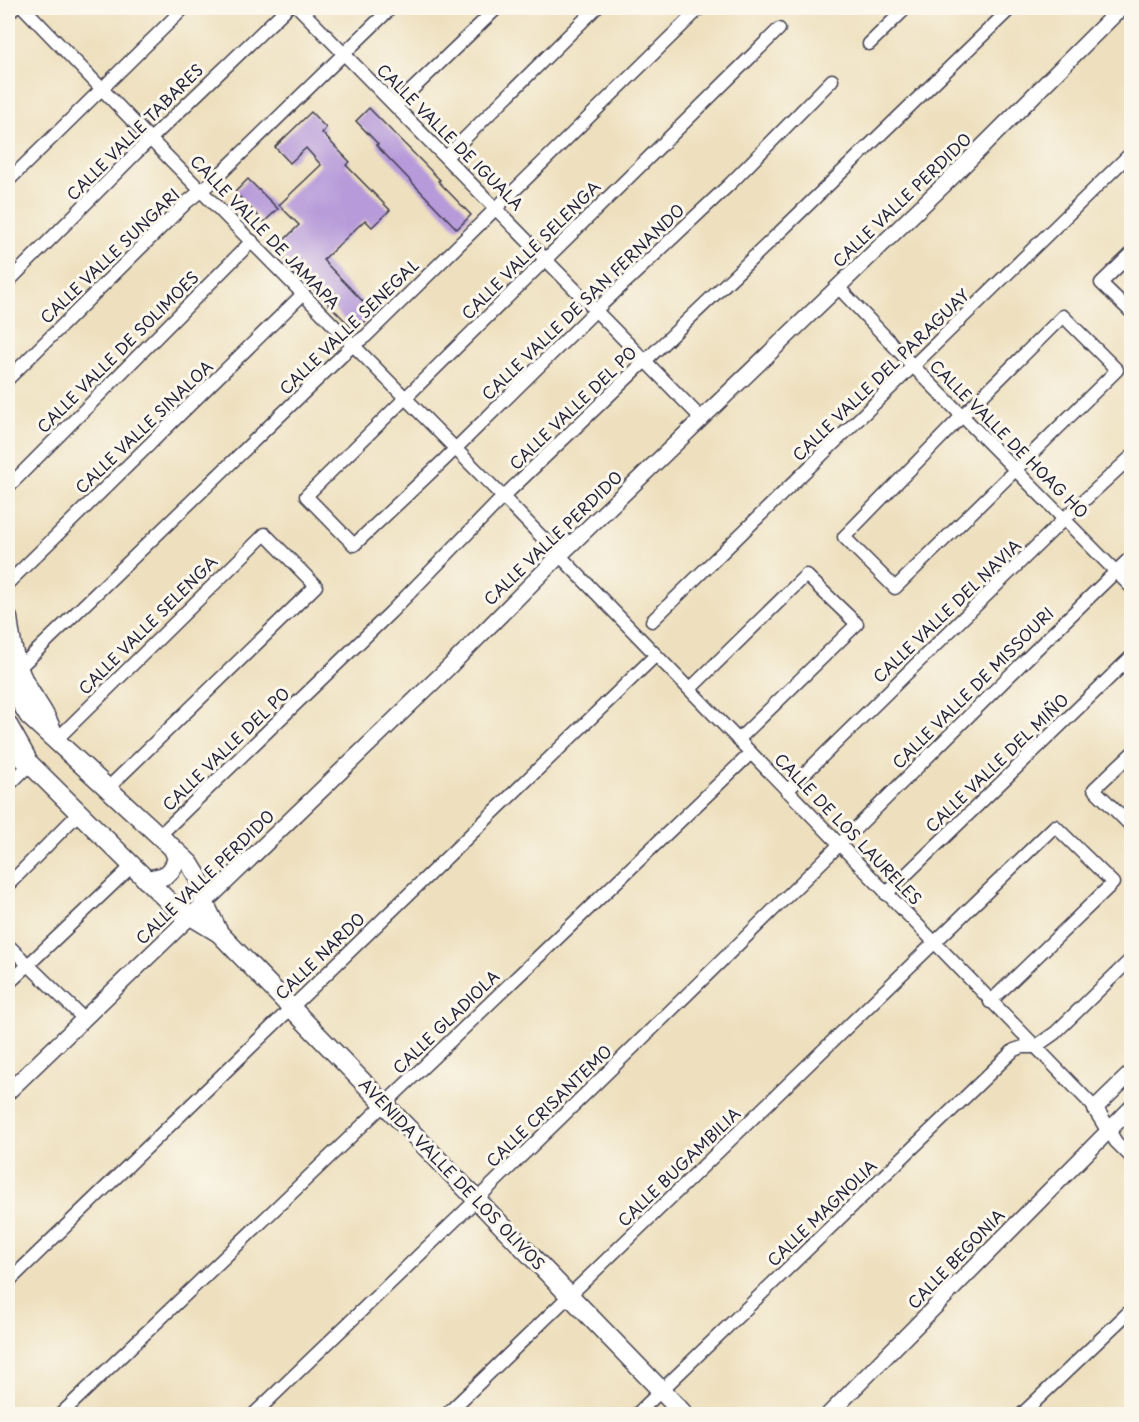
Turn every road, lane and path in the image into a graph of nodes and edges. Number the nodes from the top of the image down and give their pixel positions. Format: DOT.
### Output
graph roads {
  1 [pos="24,8"];
  2 [pos="184,8"];
  3 [pos="287,8"];
  4 [pos="299,8"];
  5 [pos="391,8"];
  6 [pos="497,8"];
  7 [pos="596,8"];
  8 [pos="700,8"];
  9 [pos="906,8"];
  10 [pos="1011,8"];
  11 [pos="1121,8"];
  12 [pos="779,29"];
  13 [pos="869,44"];
  14 [pos="345,54"];
  15 [pos="832,80"];
  16 [pos="101,88"];
  17 [pos="396,105"];
  18 [pos="150,139"];
  19 [pos="1131,152"];
  20 [pos="446,157"];
  21 [pos="8,181"];
  22 [pos="202,191"];
  23 [pos="495,208"];
  24 [pos="252,241"];
  25 [pos="1131,253"];
  26 [pos="546,258"];
  27 [pos="8,282"];
  28 [pos="838,287"];
  29 [pos="303,294"];
  30 [pos="596,310"];
  31 [pos="1131,313"];
  32 [pos="353,345"];
  33 [pos="647,360"];
  34 [pos="914,367"];
  35 [pos="8,379"];
  36 [pos="405,397"];
  37 [pos="963,415"];
  38 [pos="702,419"];
  39 [pos="455,449"];
  40 [pos="1131,456"];
  41 [pos="1015,469"];
  42 [pos="8,487"];
  43 [pos="503,497"];
  44 [pos="1064,519"];
  45 [pos="354,545"];
  46 [pos="559,556"];
  47 [pos="1131,556"];
  48 [pos="1116,572"];
  49 [pos="8,583"];
  50 [pos="1131,588"];
  51 [pos="8,618"];
  52 [pos="652,621"];
  53 [pos="656,655"];
  54 [pos="1131,656"];
  55 [pos="13,675"];
  56 [pos="690,690"];
  57 [pos="8,724"];
  58 [pos="738,740"];
  59 [pos="55,741"];
  60 [pos="8,747"];
  61 [pos="751,753"];
  62 [pos="1131,753"];
  63 [pos="30,764"];
  64 [pos="8,786"];
  65 [pos="108,788"];
  66 [pos="787,790"];
  67 [pos="79,813"];
  68 [pos="1131,827"];
  69 [pos="166,841"];
  70 [pos="839,845"];
  71 [pos="132,866"];
  72 [pos="146,880"];
  73 [pos="8,885"];
  74 [pos="886,894"];
  75 [pos="204,902"];
  76 [pos="191,915"];
  77 [pos="219,933"];
  78 [pos="933,943"];
  79 [pos="8,945"];
  80 [pos="1131,958"];
  81 [pos="28,964"];
  82 [pos="8,984"];
  83 [pos="990,1002"];
  84 [pos="291,1006"];
  85 [pos="84,1019"];
  86 [pos="1035,1047"];
  87 [pos="1131,1072"];
  88 [pos="8,1092"];
  89 [pos="385,1104"];
  90 [pos="1131,1107"];
  91 [pos="1095,1108"];
  92 [pos="1108,1129"];
  93 [pos="1131,1158"];
  94 [pos="477,1200"];
  95 [pos="8,1282"];
  96 [pos="569,1297"];
  97 [pos="1131,1309"];
  98 [pos="662,1391"];
  99 [pos="61,1414"];
  100 [pos="254,1414"];
  101 [pos="447,1414"];
  102 [pos="637,1414"];
  103 [pos="684,1414"];
  104 [pos="829,1414"];
  105 [pos="1022,1414"];
  1 -- 16 [label="street, CALLE VALLE DE JAMAPA"];
  2 -- 16 [label="street"];
  3 -- 18 [label="street, CALLE VALLE TABARES"];
  4 -- 14 [label="street, CALLE VALLE DE IGUALA"];
  5 -- 14 [label="street, CALLE VALLE SUNGARI"];
  6 -- 17 [label="street"];
  7 -- 20 [label="street"];
  8 -- 23 [label="street, CALLE VALLE SENEGAL"];
  9 -- 13 [label="street"];
  10 -- 33 [label="street, CALLE VALLE DEL PO"];
  11 -- 28 [label="street, CALLE VALLE PERDIDO"];
  12 -- 26 [label="street, CALLE VALLE SELENGA"];
  14 -- 17 [label="street, CALLE VALLE DE IGUALA"];
  14 -- 22 [label="street, CALLE VALLE SUNGARI"];
  15 -- 30 [label="street, CALLE VALLE DE SAN FERNANDO"];
  16 -- 18 [label="street, CALLE VALLE DE JAMAPA"];
  16 -- 21 [label="street"];
  17 -- 20 [label="street, CALLE VALLE DE IGUALA"];
  18 -- 22 [label="street, CALLE VALLE DE JAMAPA"];
  18 -- 27 [label="street, CALLE VALLE TABARES"];
  19 -- 34 [label="street, CALLE VALLE DEL PARAGUAY"];
  20 -- 23 [label="street, CALLE VALLE DE IGUALA"];
  22 -- 24 [label="street, CALLE VALLE DE JAMAPA"];
  22 -- 35 [label="street, CALLE VALLE SUNGARI"];
  23 -- 26 [label="street, CALLE VALLE DE IGUALA"];
  23 -- 32 [label="street, CALLE VALLE SENEGAL"];
  24 -- 29 [label="street, CALLE VALLE DE JAMAPA"];
  24 -- 42 [label="street, CALLE VALLE DE SOLIMOES"];
  25 -- 31 [label="street"];
  26 -- 30 [label="street, CALLE VALLE DE IGUALA"];
  26 -- 36 [label="street, CALLE VALLE SELENGA"];
  28 -- 34 [label="street, CALLE VALLE DE HOAG HO"];
  28 -- 38 [label="street, CALLE VALLE PERDIDO"];
  29 -- 32 [label="street, CALLE VALLE DE JAMAPA"];
  29 -- 49 [label="street, CALLE VALLE SINALOA"];
  30 -- 33 [label="street, CALLE VALLE DE IGUALA"];
  30 -- 39 [label="street, CALLE VALLE DE SAN FERNANDO"];
  32 -- 36 [label="street, CALLE VALLE DE JAMAPA"];
  32 -- 55 [label="street, CALLE VALLE SENEGAL"];
  33 -- 38 [label="street, CALLE VALLE DE IGUALA"];
  33 -- 43 [label="street, CALLE VALLE DEL PO"];
  34 -- 37 [label="street, CALLE VALLE DE HOAG HO"];
  34 -- 52 [label="street, CALLE VALLE DEL PARAGUAY"];
  36 -- 39 [label="street, CALLE VALLE DE JAMAPA"];
  36 -- 45 [label="street, CALLE VALLE SELENGA"];
  37 -- 41 [label="street, CALLE VALLE DE HOAG HO"];
  37 -- 41 [label="street"];
  37 -- 41 [label="street"];
  38 -- 46 [label="street, CALLE VALLE PERDIDO"];
  39 -- 43 [label="street, CALLE VALLE DE JAMAPA"];
  39 -- 45 [label="street, CALLE VALLE DE SAN FERNANDO"];
  40 -- 44 [label="street, CALLE VALLE DEL NAVIA"];
  41 -- 44 [label="street, CALLE VALLE DE HOAG HO"];
  43 -- 46 [label="street, CALLE VALLE DE JAMAPA"];
  43 -- 69 [label="street, CALLE VALLE DEL PO"];
  44 -- 48 [label="street, CALLE VALLE DE HOAG HO"];
  44 -- 66 [label="street, CALLE VALLE DEL NAVIA"];
  46 -- 53 [label="street, CALLE DE LOS LAURELES"];
  46 -- 75 [label="street, CALLE VALLE PERDIDO"];
  47 -- 48 [label="street, CALLE VALLE DE MISSOURI"];
  48 -- 50 [label="street, CALLE VALLE DE HOAG HO"];
  48 -- 70 [label="street, CALLE VALLE DE MISSOURI"];
  51 -- 55 [label="main road"];
  53 -- 56 [label="street, CALLE DE LOS LAURELES"];
  53 -- 84 [label="street, CALLE NARDO"];
  54 -- 74 [label="street, CALLE VALLE DEL MIÑO"];
  55 -- 59 [label="main road"];
  56 -- 58 [label="street, CALLE DE LOS LAURELES"];
  56 -- 58 [label="street"];
  57 -- 63 [label="main road"];
  58 -- 61 [label="street, CALLE DE LOS LAURELES"];
  59 -- 65 [label="main road, AVENIDA VALLE DE LOS OLIVOS"];
  59 -- 65 [label="street, CALLE VALLE SELENGA"];
  60 -- 63 [label="main road"];
  61 -- 66 [label="street, CALLE DE LOS LAURELES"];
  61 -- 89 [label="street, CALLE GLADIOLA"];
  62 -- 68 [label="street"];
  63 -- 64 [label="street"];
  63 -- 67 [label="main road, AVENIDA VALLE DE LOS OLIVOS"];
  65 -- 69 [label="main road, AVENIDA VALLE DE LOS OLIVOS"];
  66 -- 70 [label="street, CALLE DE LOS LAURELES"];
  67 -- 71 [label="main road, AVENIDA VALLE DE LOS OLIVOS"];
  67 -- 73 [label="street"];
  69 -- 72 [label="main road"];
  69 -- 75 [label="main road, AVENIDA VALLE DE LOS OLIVOS"];
  70 -- 74 [label="street, CALLE DE LOS LAURELES"];
  70 -- 94 [label="street, CALLE CRISANTEMO"];
  71 -- 72 [label="main road, AVENIDA VALLE DE LOS OLIVOS"];
  71 -- 81 [label="street"];
  72 -- 76 [label="main road, AVENIDA VALLE DE LOS OLIVOS"];
  74 -- 78 [label="street, CALLE DE LOS LAURELES"];
  75 -- 76 [label="street, CALLE VALLE PERDIDO"];
  75 -- 77 [label="main road, AVENIDA VALLE DE LOS OLIVOS"];
  76 -- 77 [label="main road, AVENIDA VALLE DE LOS OLIVOS"];
  76 -- 85 [label="street, CALLE VALLE PERDIDO"];
  77 -- 84 [label="main road, AVENIDA VALLE DE LOS OLIVOS"];
  78 -- 83 [label="street, CALLE DE LOS LAURELES"];
  78 -- 83 [label="street, CALLE BUGAMBILIA"];
  78 -- 96 [label="street, CALLE BUGAMBILIA"];
  79 -- 81 [label="street"];
  80 -- 86 [label="street, CALLE MAGNOLIA"];
  81 -- 82 [label="street"];
  81 -- 85 [label="street"];
  83 -- 86 [label="street, CALLE DE LOS LAURELES"];
  84 -- 89 [label="main road, AVENIDA VALLE DE LOS OLIVOS"];
  84 -- 95 [label="street, CALLE NARDO"];
  85 -- 88 [label="street, CALLE VALLE PERDIDO"];
  86 -- 91 [label="street, CALLE DE LOS LAURELES"];
  86 -- 98 [label="street, CALLE MAGNOLIA"];
  87 -- 91 [label="street"];
  89 -- 94 [label="main road, AVENIDA VALLE DE LOS OLIVOS"];
  89 -- 99 [label="street, CALLE GLADIOLA"];
  90 -- 92 [label="street, CALLE BEGONIA"];
  91 -- 92 [label="street, CALLE DE LOS LAURELES"];
  92 -- 93 [label="street"];
  92 -- 104 [label="street, CALLE BEGONIA"];
  94 -- 96 [label="main road, AVENIDA VALLE DE LOS OLIVOS"];
  94 -- 100 [label="street, CALLE CRISANTEMO"];
  96 -- 98 [label="main road, AVENIDA VALLE DE LOS OLIVOS"];
  96 -- 101 [label="street, CALLE BUGAMBILIA"];
  97 -- 105 [label="street"];
  98 -- 102 [label="street, CALLE MAGNOLIA"];
  98 -- 103 [label="main road, AVENIDA VALLE DE LOS OLIVOS"];
}
